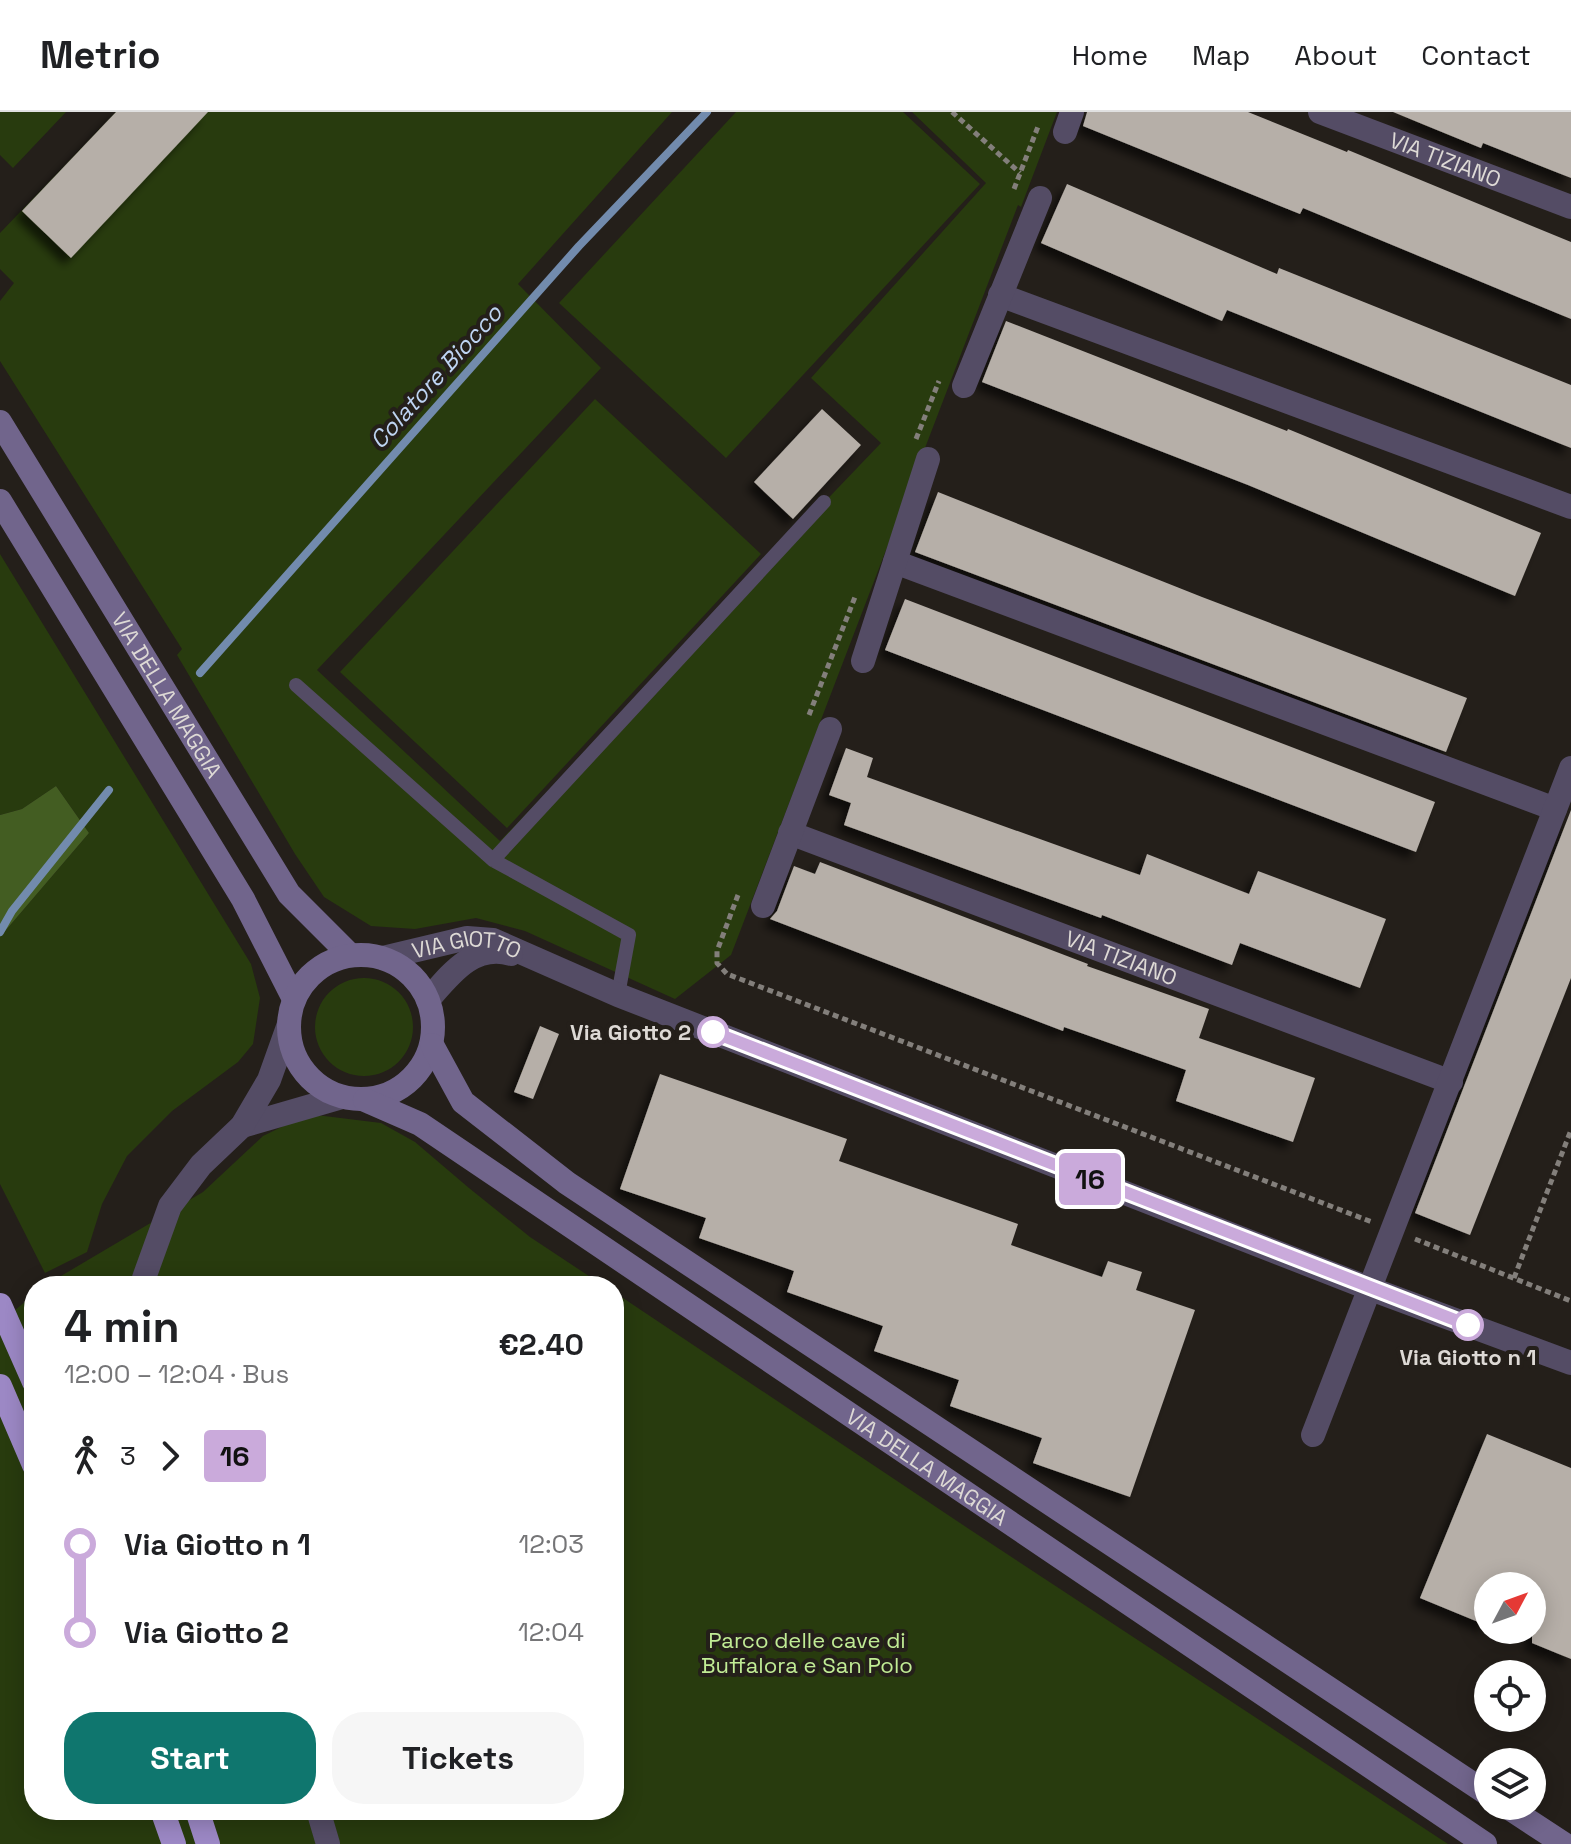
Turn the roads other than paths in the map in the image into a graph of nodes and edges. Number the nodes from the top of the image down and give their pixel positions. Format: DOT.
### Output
graph roads {
  1 [pos="1320,112"];
  2 [pos="1040,198"];
  3 [pos="1571,207"];
  4 [pos="1000,295"];
  5 [pos="964,386"];
  6 [pos="0,422"];
  7 [pos="920,456"];
  8 [pos="0,501"];
  9 [pos="824,502"];
  10 [pos="1571,507"];
  11 [pos="895,562"];
  12 [pos="863,661"];
  13 [pos="296,685"];
  14 [pos="830,729"];
  15 [pos="1571,768"];
  16 [pos="1555,809"];
  17 [pos="790,833"];
  18 [pos="493,860"];
  19 [pos="763,906"];
  20 [pos="350,955"];
  21 [pos="383,958"];
  22 [pos="548,965"];
  23 [pos="618,995"];
  24 [pos="294,999"];
  25 [pos="428,1000"];
  26 [pos="289,1024"];
  27 [pos="432,1045"];
  28 [pos="1451,1082"];
  29 [pos="353,1098"];
  30 [pos="242,1126"];
  31 [pos="145,1276"];
  32 [pos="1371,1289"];
  33 [pos="0,1305"];
  34 [pos="24,1359"];
  35 [pos="1571,1363"];
  36 [pos="0,1386"];
  37 [pos="1313,1435"];
  38 [pos="24,1442"];
  39 [pos="1474,1785"];
  40 [pos="166,1820"];
  41 [pos="200,1820"];
  42 [pos="321,1820"];
  43 [pos="1527,1820"];
  44 [pos="174,1844"];
  45 [pos="208,1844"];
  46 [pos="328,1844"];
  47 [pos="1485,1844"];
  48 [pos="1564,1844"];
  1 -- 3 [label="street, VIA TIZIANO"];
  2 -- 4 [label="street"];
  4 -- 5 [label="street"];
  4 -- 10 [label="street"];
  6 -- 20 [label="street, VIA DELLA MAGGIA"];
  7 -- 11 [label="street"];
  8 -- 24 [label="street, VIA DELLA MAGGIA"];
  9 -- 18 [label="lane"];
  11 -- 12 [label="street"];
  11 -- 16 [label="street"];
  13 -- 18 [label="lane"];
  14 -- 17 [label="street"];
  15 -- 16 [label="street"];
  16 -- 28 [label="street"];
  17 -- 19 [label="street"];
  17 -- 28 [label="street, VIA TIZIANO"];
  18 -- 23 [label="lane"];
  20 -- 21 [label="street"];
  20 -- 24 [label="street"];
  21 -- 22 [label="street, VIA GIOTTO"];
  21 -- 25 [label="street"];
  22 -- 23 [label="street, VIA GIOTTO"];
  22 -- 25 [label="street, VIA GIOTTO"];
  23 -- 32 [label="street, VIA GIOTTO"];
  24 -- 26 [label="street"];
  25 -- 27 [label="street"];
  26 -- 29 [label="street"];
  26 -- 30 [label="street"];
  27 -- 29 [label="street"];
  27 -- 39 [label="street, VIA DELLA MAGGIA"];
  28 -- 32 [label="street"];
  29 -- 30 [label="street"];
  29 -- 47 [label="street, VIA DELLA MAGGIA"];
  30 -- 31 [label="street"];
  32 -- 35 [label="street, VIA GIOTTO"];
  32 -- 37 [label="street"];
  33 -- 34 [label="highway"];
  36 -- 38 [label="highway"];
  40 -- 44 [label="highway"];
  41 -- 45 [label="highway"];
  42 -- 46 [label="street"];
  43 -- 48 [label="street"];
}
